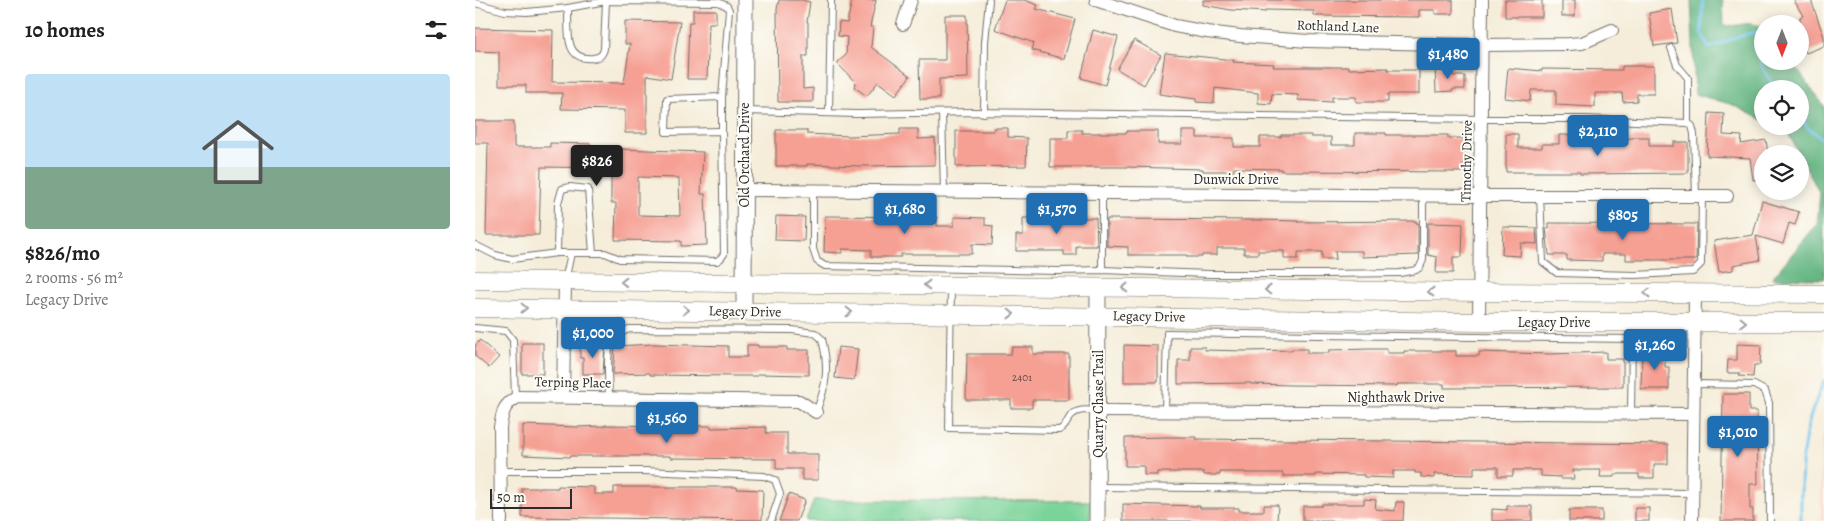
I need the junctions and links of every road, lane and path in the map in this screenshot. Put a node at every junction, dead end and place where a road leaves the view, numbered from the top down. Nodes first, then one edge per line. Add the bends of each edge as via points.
1 (745, 0) edge
2 (831, 0) edge
3 (911, 0) edge
4 (989, 0) edge
5 (1095, 0) edge
6 (1482, 0) edge
7 (605, 1) edge
8 (475, 3) edge
9 (568, 8) junction
10 (903, 24) dead end
11 (1613, 30) dead end
12 (1482, 45) junction
13 (1671, 48) dead end
14 (722, 97) junction
15 (745, 111) junction
16 (829, 113) junction
17 (983, 113) junction
18 (942, 114) junction
19 (1482, 120) junction
20 (1688, 123) junction
21 (722, 131) junction
22 (744, 190) junction
23 (813, 190) junction
24 (945, 192) junction
25 (1102, 193) junction
26 (1423, 195) junction
27 (1481, 196) junction
28 (1540, 196) junction
29 (1699, 196) junction
30 (1727, 196) dead end
31 (475, 244) edge
32 (557, 253) junction
33 (571, 253) junction
34 (593, 253) junction
35 (1102, 270) junction
36 (475, 280) edge
37 (565, 282) junction
38 (744, 282) junction
39 (951, 286) junction
40 (1098, 288) junction
41 (1479, 292) junction
42 (1695, 293) junction
43 (1824, 294) edge
44 (475, 308) edge
45 (564, 308) junction
46 (744, 311) junction
47 (951, 313) junction
48 (1098, 316) junction
49 (1479, 322) junction
50 (1694, 322) junction
51 (1824, 322) edge
52 (475, 328) edge
53 (1694, 384) junction
54 (563, 397) junction
55 (609, 398) junction
56 (511, 401) junction
57 (1098, 411) junction
58 (1165, 411) junction
59 (816, 412) joint
60 (1631, 413) junction
61 (1693, 414) junction
62 (501, 471) junction
63 (1097, 487) junction
64 (1693, 493) junction
65 (501, 521) edge
66 (771, 521) edge
67 (1097, 521) edge
68 (1692, 521) edge
69 (1770, 521) edge

1 - 15 street, Old Orchard Drive
2 - 16 lane
3 - 10 street
4 - 17 lane
5 - 12 street, Rothland Lane via 1175,26 1207,32 1308,41
6 - 12 street, Timothy Drive
7 - 9 lane
7 - 9 lane via 605,49 600,57 588,59 576,56 572,51
7 - 14 lane via 718,2 727,6
8 - 9 lane via 505,11
11 - 12 street, Rothland Lane via 1582,43
12 - 19 street, Timothy Drive
13 - 20 lane via 1677,65 1688,78
14 - 21 lane
14 - 21 lane via 667,99 666,132
15 - 16 lane
15 - 22 street, Old Orchard Drive
16 - 18 lane
17 - 18 lane
17 - 19 lane
18 - 24 lane
19 - 20 lane
19 - 27 street, Timothy Drive
20 - 29 lane via 1694,134
21 - 34 lane via 724,254 721,258 717,261 619,259 605,253
22 - 23 street, Dunwick Drive
22 - 38 street, Old Orchard Drive
23 - 24 street, Dunwick Drive
23 - 35 lane via 813,249 817,261 825,266
24 - 25 street, Dunwick Drive
25 - 26 street, Dunwick Drive
25 - 35 lane
26 - 27 street, Dunwick Drive
26 - 35 lane via 1423,260 1416,270 1323,274
27 - 28 street, Dunwick Drive
27 - 41 street, Timothy Drive
28 - 29 street, Dunwick Drive
28 - 29 lane via 1543,262 1557,273 1635,275 1693,272 1701,264
29 - 30 street, Dunwick Drive
31 - 32 lane via 513,259
32 - 33 lane
32 - 34 lane via 558,203 562,189 570,187 588,189
33 - 34 lane
33 - 37 lane
36 - 37 main road, Legacy Drive
38 -> 37 main road, Legacy Drive
37 - 45 street
39 -> 38 main road, Legacy Drive
38 - 46 street, Old Orchard Drive
39 - 40 main road, Legacy Drive
39 - 47 lane
41 -> 40 main road, Legacy Drive
40 - 48 street, Quarry Chase Trail
42 -> 41 main road, Legacy Drive
41 - 49 street, Timothy Drive
42 - 43 main road, Legacy Drive
42 - 50 street
44 -> 45 main road, Legacy Drive
45 -> 46 main road, Legacy Drive
45 - 54 street
46 -> 47 main road, Legacy Drive
47 -> 48 main road, Legacy Drive
47 - 57 lane via 949,428 1059,430 1079,411
48 - 49 main road, Legacy Drive
48 - 57 street, Quarry Chase Trail
49 - 50 main road, Legacy Drive
50 -> 51 main road, Legacy Drive
50 - 53 street
52 - 56 lane via 506,331 513,340
53 - 61 street
53 - 69 lane via 1754,385 1767,395
54 - 55 street, Terping Place
54 - 56 street, Terping Place via 528,396
55 - 59 street, Terping Place via 799,401
55 - 59 lane via 612,340 629,329 792,330 815,333 822,339 827,361 824,392
56 - 62 street via 502,414 500,427
57 - 58 street, Nighthawk Drive
57 - 63 street, Quarry Chase Trail
58 - 60 street, Nighthawk Drive
58 - 60 lane via 1167,333 1632,339
60 - 61 street, Nighthawk Drive
61 - 64 street
62 - 65 street
62 - 66 lane via 765,476 775,480 780,494
63 - 64 lane
63 - 67 street, Quarry Chase Trail
64 - 68 street

